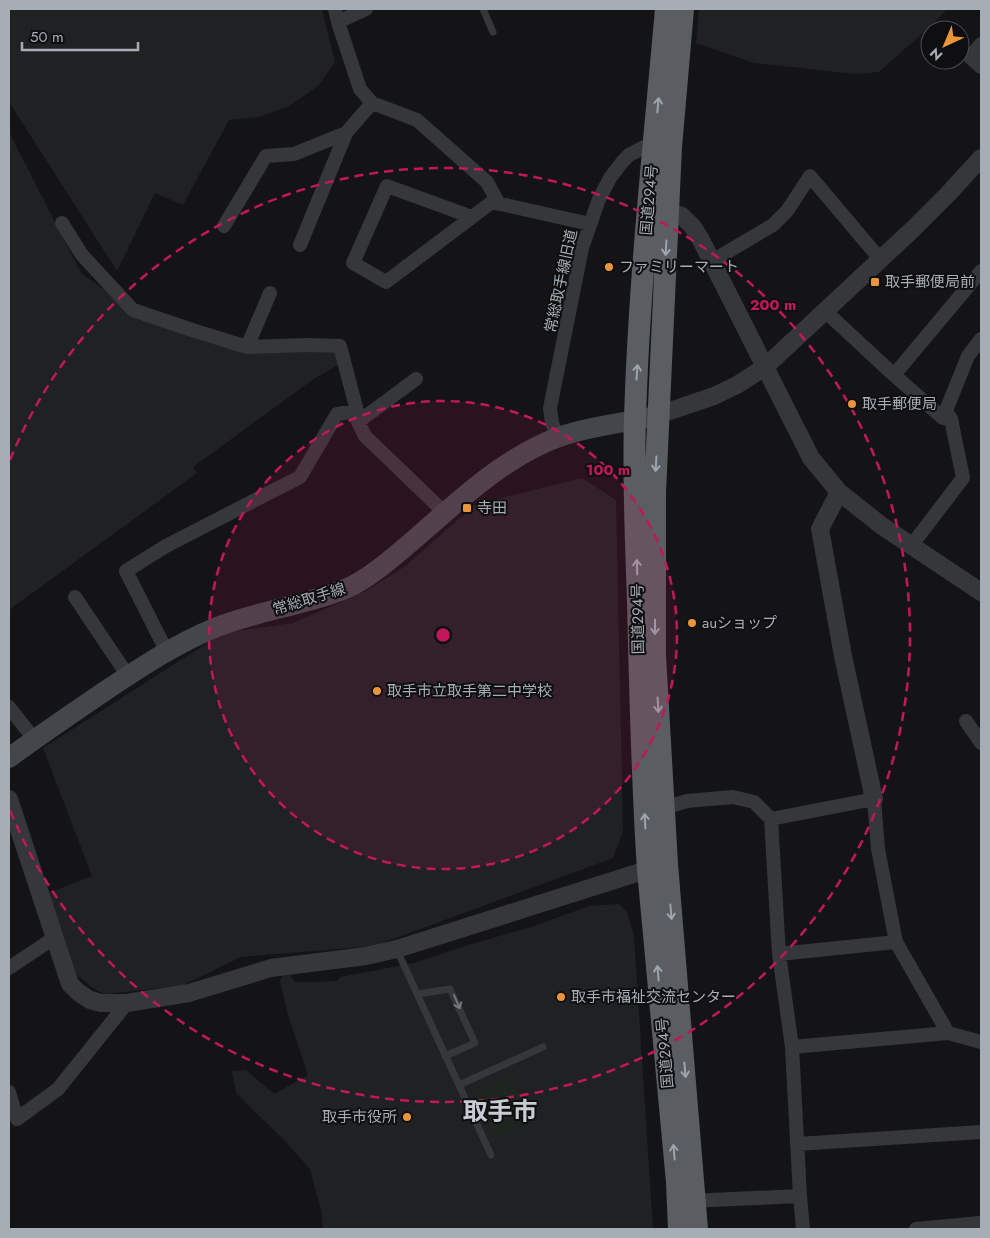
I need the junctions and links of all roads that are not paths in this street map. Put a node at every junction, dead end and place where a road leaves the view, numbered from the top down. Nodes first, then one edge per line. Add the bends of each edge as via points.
1 (366, 9) edge
2 (483, 9) edge
3 (666, 9) edge
4 (682, 9) edge
5 (337, 15) edge
6 (493, 32) dead end
7 (981, 44) edge
8 (981, 67) edge
9 (372, 103) junction
10 (346, 134) junction
11 (663, 144) junction
12 (981, 158) edge
13 (499, 204) junction
14 (668, 212) junction
15 (472, 217) junction
16 (62, 223) dead end
17 (590, 224) junction
18 (224, 226) dead end
19 (300, 245) dead end
20 (880, 259) junction
21 (712, 261) junction
22 (981, 271) edge
23 (270, 293) dead end
24 (825, 311) junction
25 (981, 339) edge
26 (247, 347) junction
27 (765, 367) junction
28 (894, 376) junction
29 (416, 379) dead end
30 (946, 411) junction
31 (658, 415) junction
32 (357, 417) junction
33 (634, 420) junction
34 (558, 438) junction
35 (839, 492) junction
36 (445, 513) junction
37 (911, 546) junction
38 (981, 592) edge
39 (75, 597) dead end
40 (167, 652) junction
41 (128, 676) junction
42 (9, 707) edge
43 (966, 720) dead end
44 (34, 740) junction
45 (981, 742) edge
46 (9, 758) edge
47 (9, 799) edge
48 (874, 799) junction
49 (664, 808) junction
50 (771, 819) junction
51 (658, 867) junction
52 (54, 938) junction
53 (896, 942) junction
54 (397, 950) junction
55 (779, 954) junction
56 (9, 968) edge
57 (417, 994) junction
58 (127, 1003) junction
59 (948, 1033) junction
60 (981, 1042) edge
61 (543, 1047) dead end
62 (792, 1047) junction
63 (445, 1056) junction
64 (458, 1085) junction
65 (9, 1092) edge
66 (981, 1132) edge
67 (797, 1144) junction
68 (491, 1155) dead end
69 (800, 1196) junction
70 (687, 1201) junction
71 (981, 1219) edge
72 (680, 1229) edge
73 (697, 1229) edge
74 (803, 1229) edge
75 (916, 1229) edge

1 - 5 street
2 - 6 lane
11 -> 3 highway, 国道294号
4 - 11 highway, 国道294号
5 - 9 street via 360,89
7 - 8 street via 970,57
9 - 10 street
9 - 13 street via 417,120 486,182
10 - 18 street via 294,154 266,156
10 - 19 street
11 - 14 highway, 国道294号
11 - 17 street, 常総取手線旧道 via 644,147 623,161 610,178
33 -> 11 highway, 国道294号 via 640,328
12 - 20 street
13 - 15 street via 492,202
13 - 17 street
14 - 21 street via 682,216 693,227
14 -> 31 highway, 国道294号
15 - 15 street via 386,282 353,263 387,186
16 - 26 street via 82,255 133,310
17 - 34 street, 常総取手線旧道 via 582,248 550,408
20 - 21 street via 810,176 787,211 773,225
20 - 24 street
21 - 27 street
22 - 28 street
23 - 26 street
24 - 27 street
24 - 28 street
25 - 30 street via 968,356
26 - 32 street via 340,346
27 - 31 street via 714,396
27 - 35 street via 811,458
28 - 30 street via 943,418
29 - 32 street
30 - 37 street via 951,419 963,478
31 - 33 main road, 常総取手線
31 -> 49 highway, 国道294号 via 655,656
32 - 36 street via 365,436
32 - 40 street via 337,414 300,477 166,546 126,571
33 - 34 main road, 常総取手線
51 -> 33 highway, 国道294号 via 640,684
34 - 36 main road, 常総取手線 via 532,449 500,470
35 - 37 street
35 - 48 street via 820,529
36 - 40 main road, 常総取手線 via 376,571 353,585 326,596 216,627
37 - 38 street
39 - 41 street
40 - 41 main road, 常総取手線
41 - 44 main road, 常総取手線
42 - 44 street
43 - 45 street
44 - 46 main road, 常総取手線
47 - 52 street
48 - 50 street
48 - 53 street via 878,849
49 - 50 street via 687,801 733,797 754,802
49 - 51 highway, 国道294号
50 - 55 street
51 - 54 street
51 - 70 highway, 国道294号
52 - 56 street
52 - 58 street via 70,984 78,992 101,1003
53 - 55 street
53 - 59 street
54 - 57 lane
54 - 58 street via 271,968 189,994
55 - 62 street
57 - 63 lane
57 -> 63 lane via 450,988 475,1043
58 - 65 street via 58,1089 17,1119
59 - 60 street
59 - 62 street
61 - 64 lane
62 - 67 street
63 - 64 lane
64 - 68 lane
66 - 67 street
67 - 69 street
69 - 70 street
69 - 74 street
70 - 72 highway, 国道294号
70 - 73 highway, 国道294号
71 - 75 street

